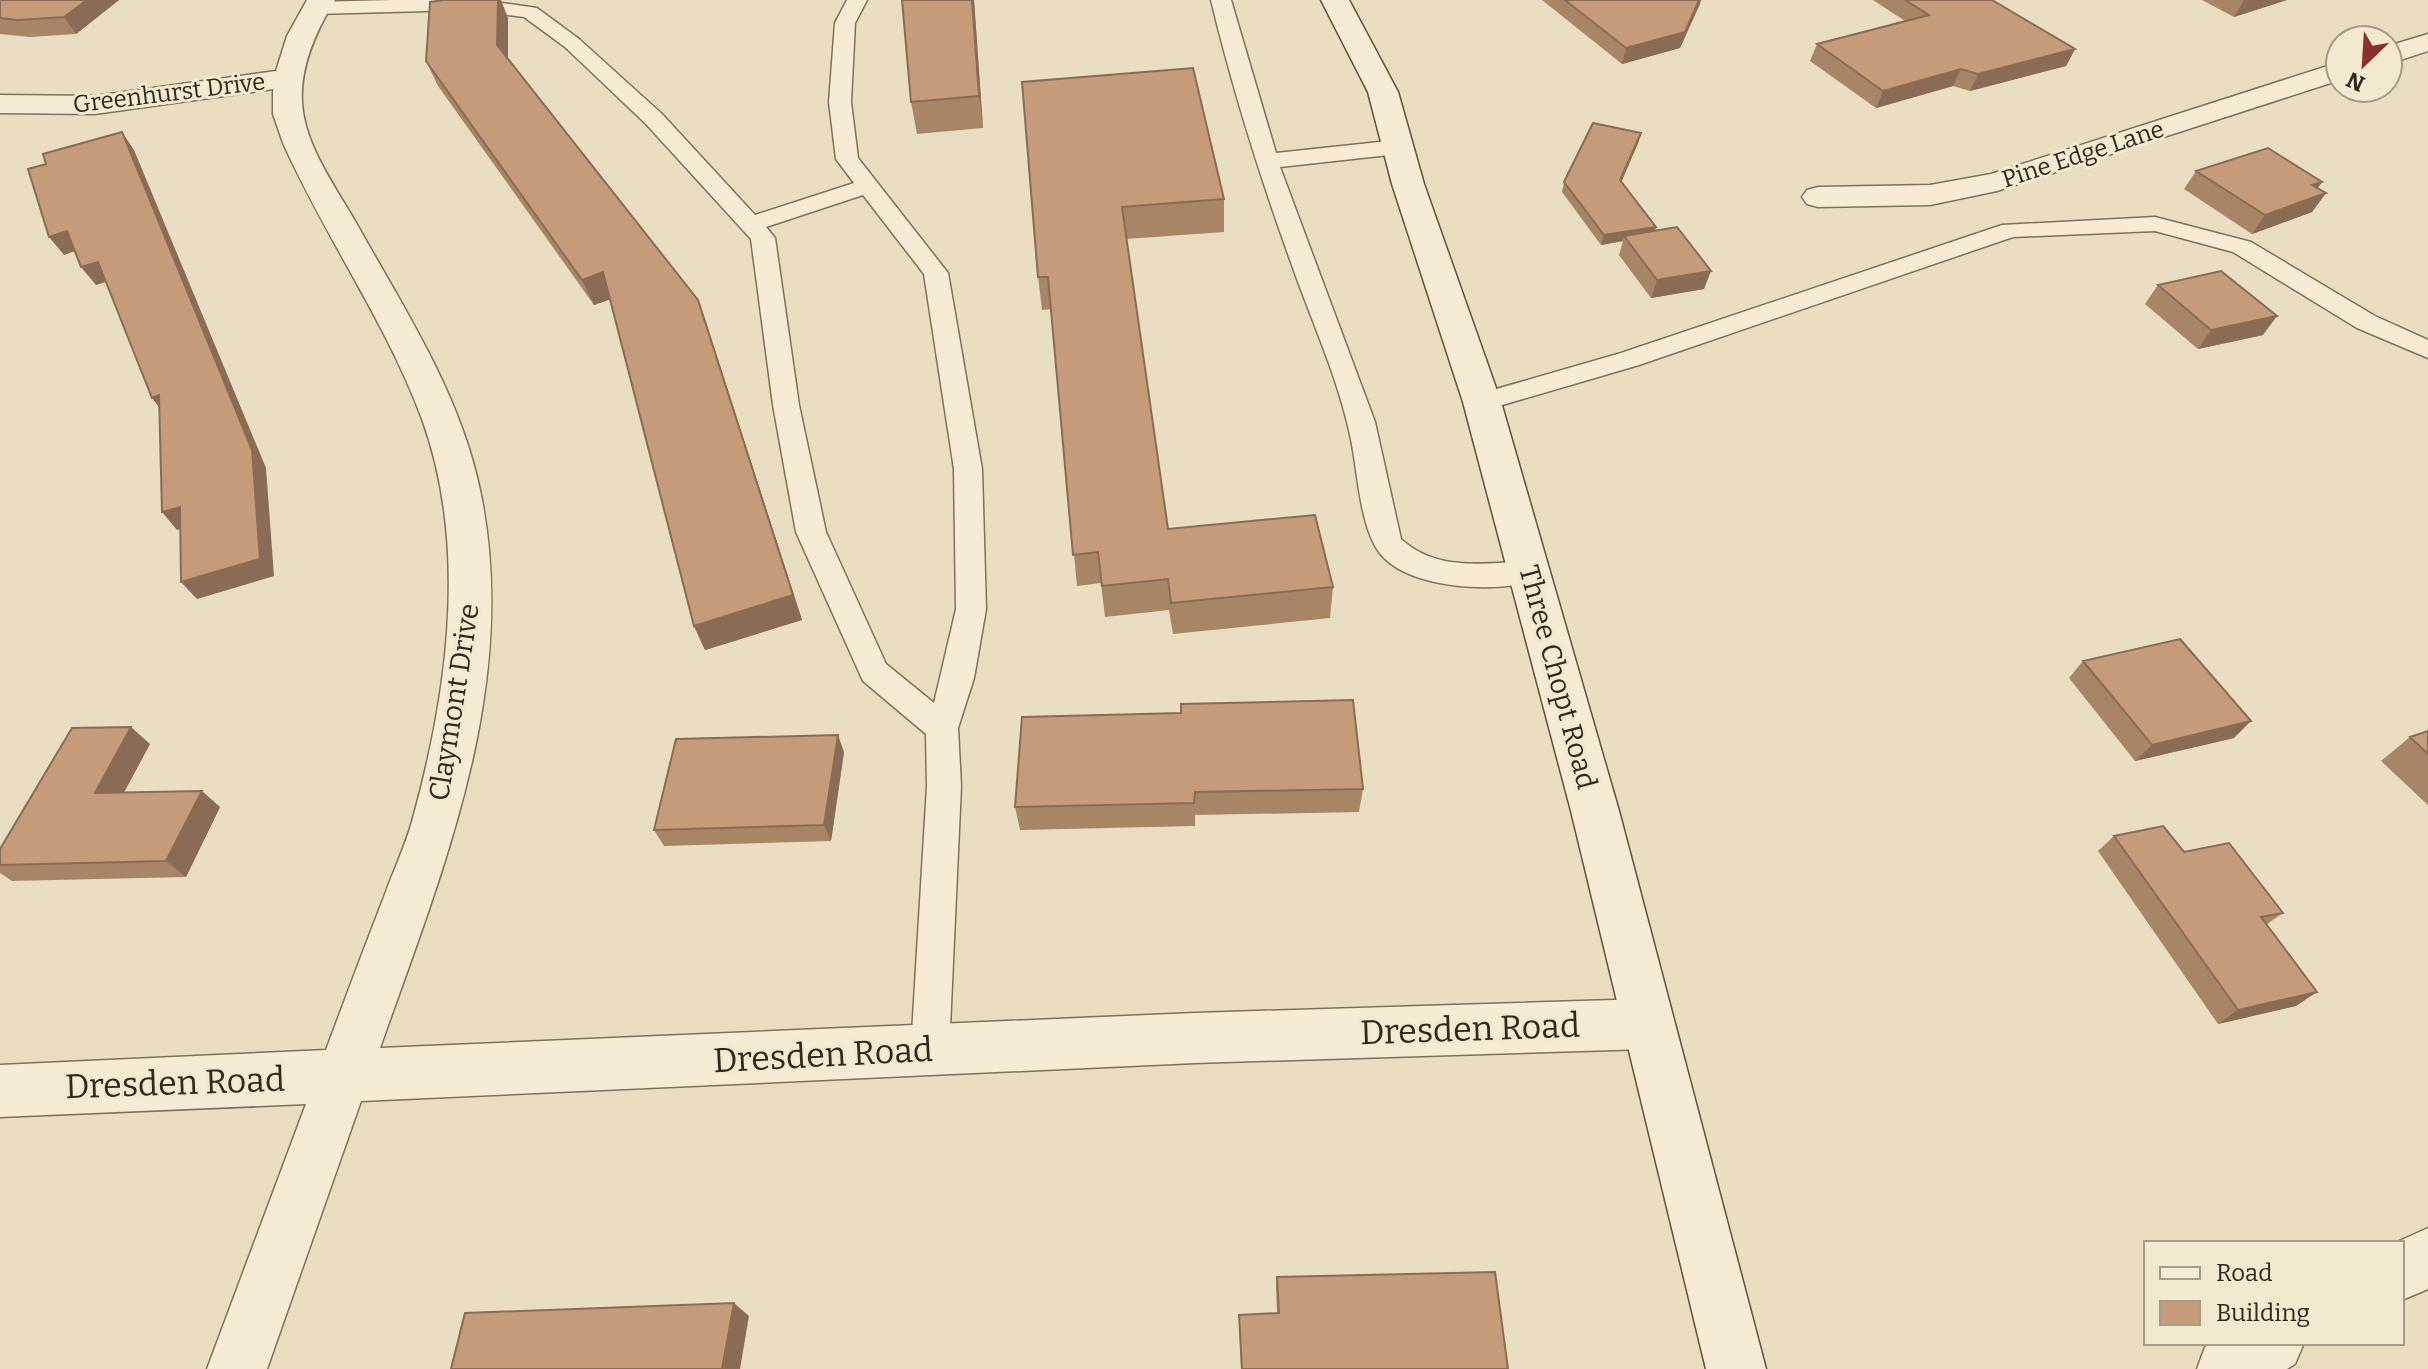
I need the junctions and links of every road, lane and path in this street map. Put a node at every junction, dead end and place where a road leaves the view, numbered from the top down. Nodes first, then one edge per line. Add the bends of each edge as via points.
1 (857, 0) edge
2 (1221, 0) edge
3 (1335, 0) edge
4 (318, 4) edge
5 (2428, 42) edge
6 (2404, 50) edge
7 (2324, 76) edge
8 (290, 78) junction
9 (0, 104) edge
10 (1398, 147) junction
11 (1269, 161) junction
12 (870, 185) junction
13 (1818, 197) dead end
14 (750, 225) junction
15 (2428, 350) edge
16 (1482, 402) junction
17 (1529, 572) junction
18 (942, 728) junction
19 (1646, 1024) junction
20 (930, 1050) junction
21 (343, 1076) junction
22 (0, 1091) edge
23 (2428, 1257) edge
24 (2404, 1270) edge
25 (2270, 1345) edge
26 (237, 1369) edge
27 (1736, 1369) edge
28 (2227, 1369) edge

1 - 12 lane via 845,23 840,102 847,159
2 - 11 lane
3 - 10 street, Three Chopt Road via 1383,92
4 - 8 street, Claymont Drive via 296,42
4 - 14 lane via 465,4 530,12 654,119
5 - 6 street
7 - 13 street, Pine Edge Lane via 1997,182 1930,195
8 - 9 street, Greenhurst Drive via 163,99
8 - 21 street, Claymont Drive via 287,104 303,153 436,410 461,489 472,578 470,637 436,821
10 - 11 lane
10 - 16 street, Three Chopt Road
11 - 17 lane via 1362,426 1388,544 1408,563 1445,574
12 - 14 lane
12 - 18 lane via 936,273 968,469 971,609
14 - 18 lane via 763,238 786,405 811,532 874,672
15 - 16 lane via 2366,322 2242,247 2155,224 2010,230 1630,359
16 - 17 street, Three Chopt Road
17 - 19 street, Three Chopt Road via 1595,811
18 - 20 lane via 944,786
19 - 20 street, Dresden Road
19 - 27 street, Three Chopt Road
20 - 21 street, Dresden Road
21 - 22 street, Dresden Road
21 - 26 street, Claymont Drive
23 - 24 street
25 - 28 street

